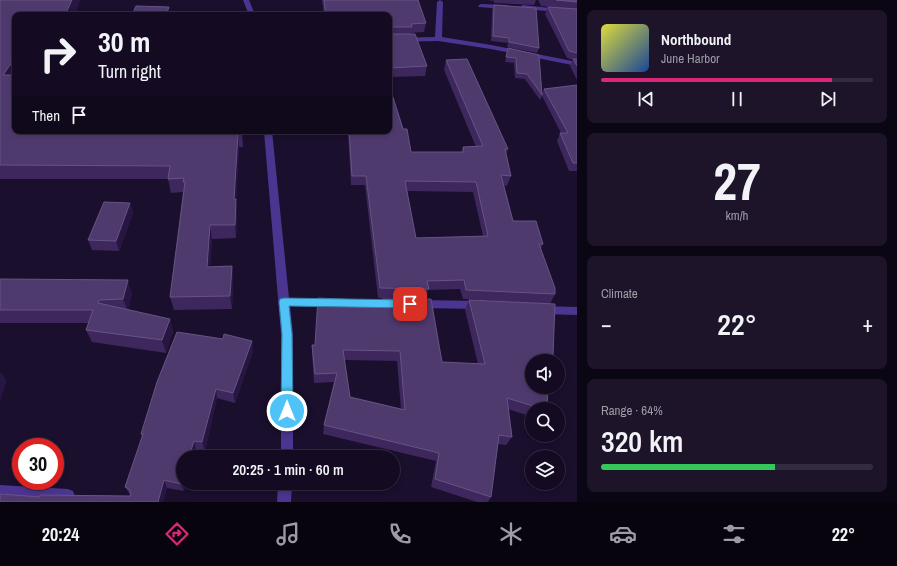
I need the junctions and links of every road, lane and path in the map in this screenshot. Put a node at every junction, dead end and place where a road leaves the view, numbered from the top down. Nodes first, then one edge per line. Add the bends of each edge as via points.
1 (246, 0) edge
2 (440, 2) dead end
3 (481, 6) dead end
4 (251, 12) edge
5 (577, 13) edge
6 (438, 39) junction
7 (392, 40) edge
8 (577, 64) edge
9 (268, 134) edge
10 (284, 302) junction
11 (339, 303) edge
12 (410, 304) edge
13 (489, 305) edge
14 (532, 309) edge
15 (577, 311) edge
16 (287, 450) edge
17 (285, 490) edge
18 (0, 492) edge
19 (79, 497) edge
20 (284, 502) edge

1 - 4 street
2 - 6 street
3 - 5 street
6 - 7 street
6 - 8 street
9 - 10 street
10 - 11 street
10 - 16 street via 287,334
12 - 13 street
14 - 15 street
17 - 20 street
18 - 19 street

